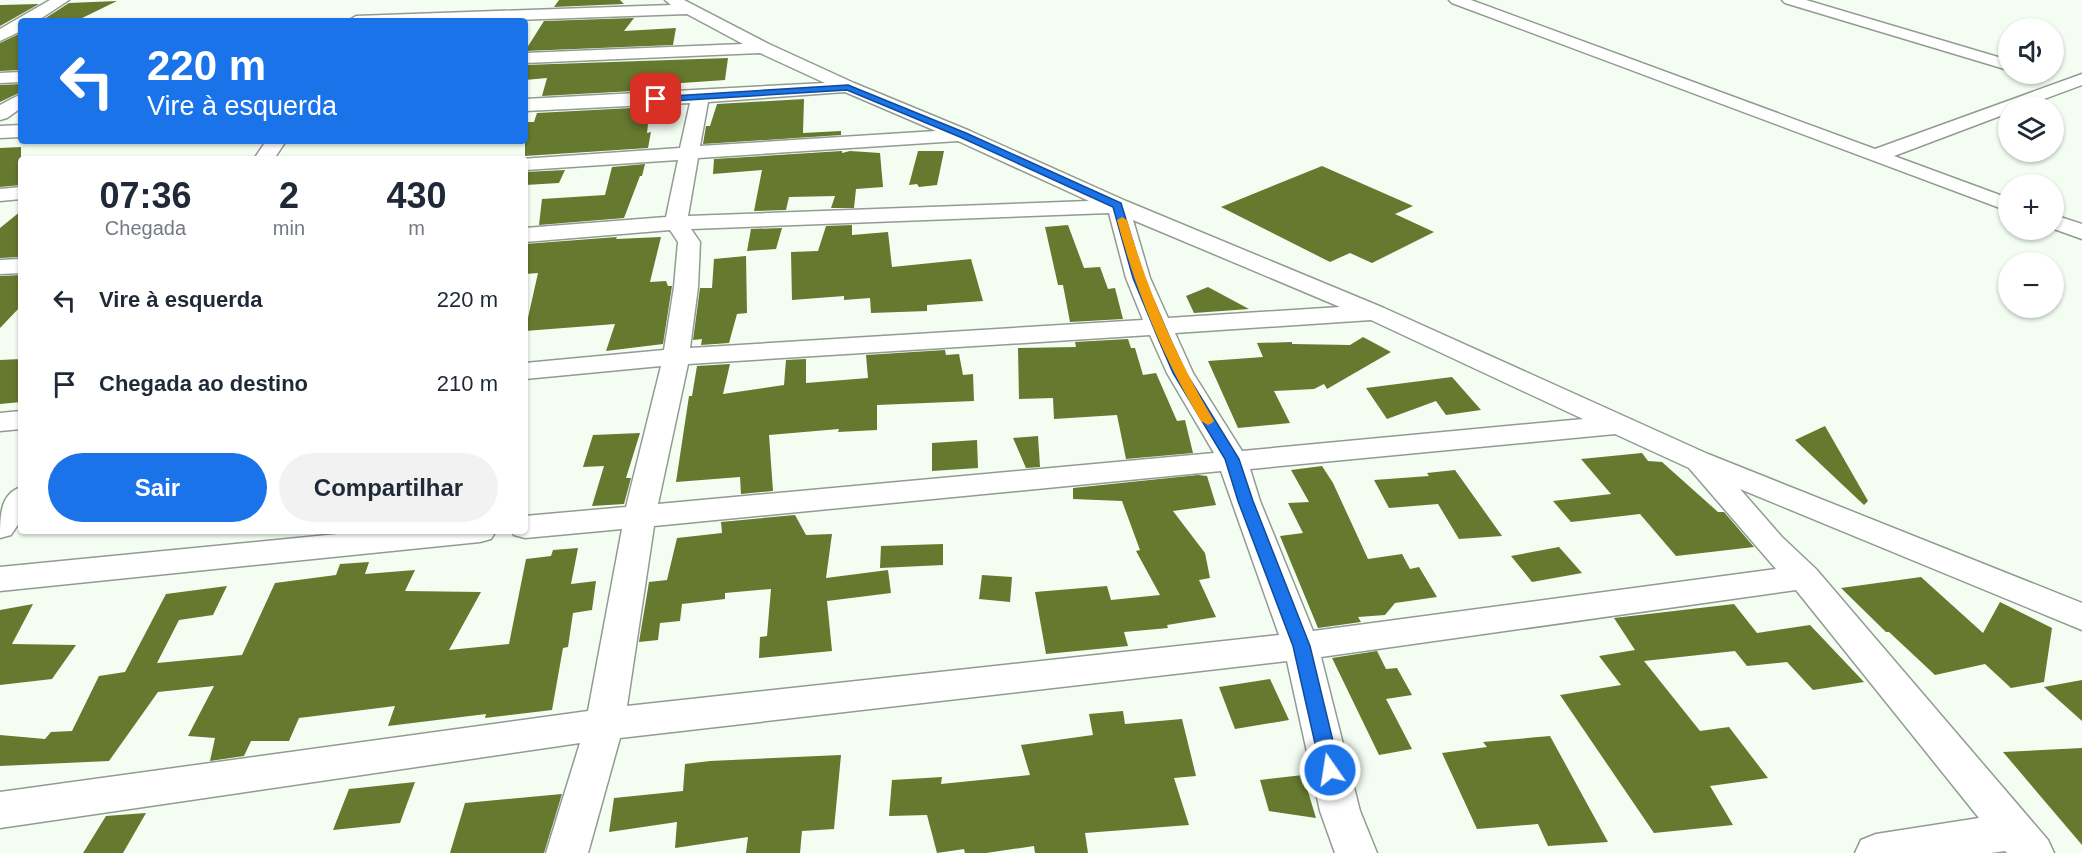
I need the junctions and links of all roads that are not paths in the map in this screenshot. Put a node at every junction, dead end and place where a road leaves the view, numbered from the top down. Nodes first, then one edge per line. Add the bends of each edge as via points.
1 (61, 0) edge
2 (1457, 0) edge
3 (1790, 0) edge
4 (683, 5) edge
5 (395, 7) dead end
6 (31, 18) edge
7 (384, 18) edge
8 (438, 18) edge
9 (764, 48) junction
10 (528, 58) edge
11 (1998, 62) edge
12 (18, 77) edge
13 (0, 78) edge
14 (2078, 83) edge
15 (848, 87) junction
16 (700, 98) junction
17 (18, 101) edge
18 (528, 105) edge
19 (0, 114) edge
20 (18, 131) edge
21 (0, 132) edge
22 (963, 135) junction
23 (690, 154) junction
24 (1874, 156) junction
25 (528, 164) edge
26 (18, 193) edge
27 (0, 195) edge
28 (1998, 201) edge
29 (1118, 206) junction
30 (676, 223) junction
31 (2064, 226) edge
32 (2082, 232) edge
33 (528, 235) edge
34 (18, 266) edge
35 (0, 267) edge
36 (1375, 313) junction
37 (1159, 327) junction
38 (676, 357) junction
39 (528, 371) edge
40 (18, 420) edge
41 (0, 422) edge
42 (1618, 424) junction
43 (1232, 459) junction
44 (1698, 461) junction
45 (18, 501) edge
46 (640, 515) junction
47 (528, 526) edge
48 (0, 527) edge
49 (450, 534) edge
50 (1804, 577) junction
51 (0, 579) edge
52 (2082, 617) edge
53 (1301, 646) junction
54 (605, 724) junction
55 (0, 810) edge
56 (2023, 842) edge
57 (567, 853) edge
58 (1356, 853) edge
59 (1876, 853) edge

1 - 6 street
2 - 24 street
3 - 11 street
4 - 8 street
4 - 9 street
5 - 7 street
9 - 10 street
9 - 15 street
12 - 13 street
14 - 24 street
15 - 16 street
15 - 22 street
16 - 18 street
16 - 23 street
17 - 19 street
20 - 21 street
22 - 23 street
22 - 29 street
23 - 25 street
23 - 30 street
24 - 28 street
26 - 27 street
29 - 30 street
29 - 36 street
29 - 37 street via 1138,278
30 - 33 street
30 - 38 street via 689,242
31 - 32 street
34 - 35 street
36 - 37 street
36 - 42 street
37 - 38 street
37 - 43 street via 1180,373
38 - 39 street
38 - 46 street
40 - 41 street
42 - 43 street
42 - 44 street
43 - 46 street
43 - 53 street
44 - 50 street
44 - 52 street
45 - 48 street
46 - 47 street
46 - 54 street
49 - 51 street
50 - 53 street
50 - 56 street
53 - 54 street
53 - 58 street via 1340,811
54 - 55 street
54 - 57 street
56 - 59 street

